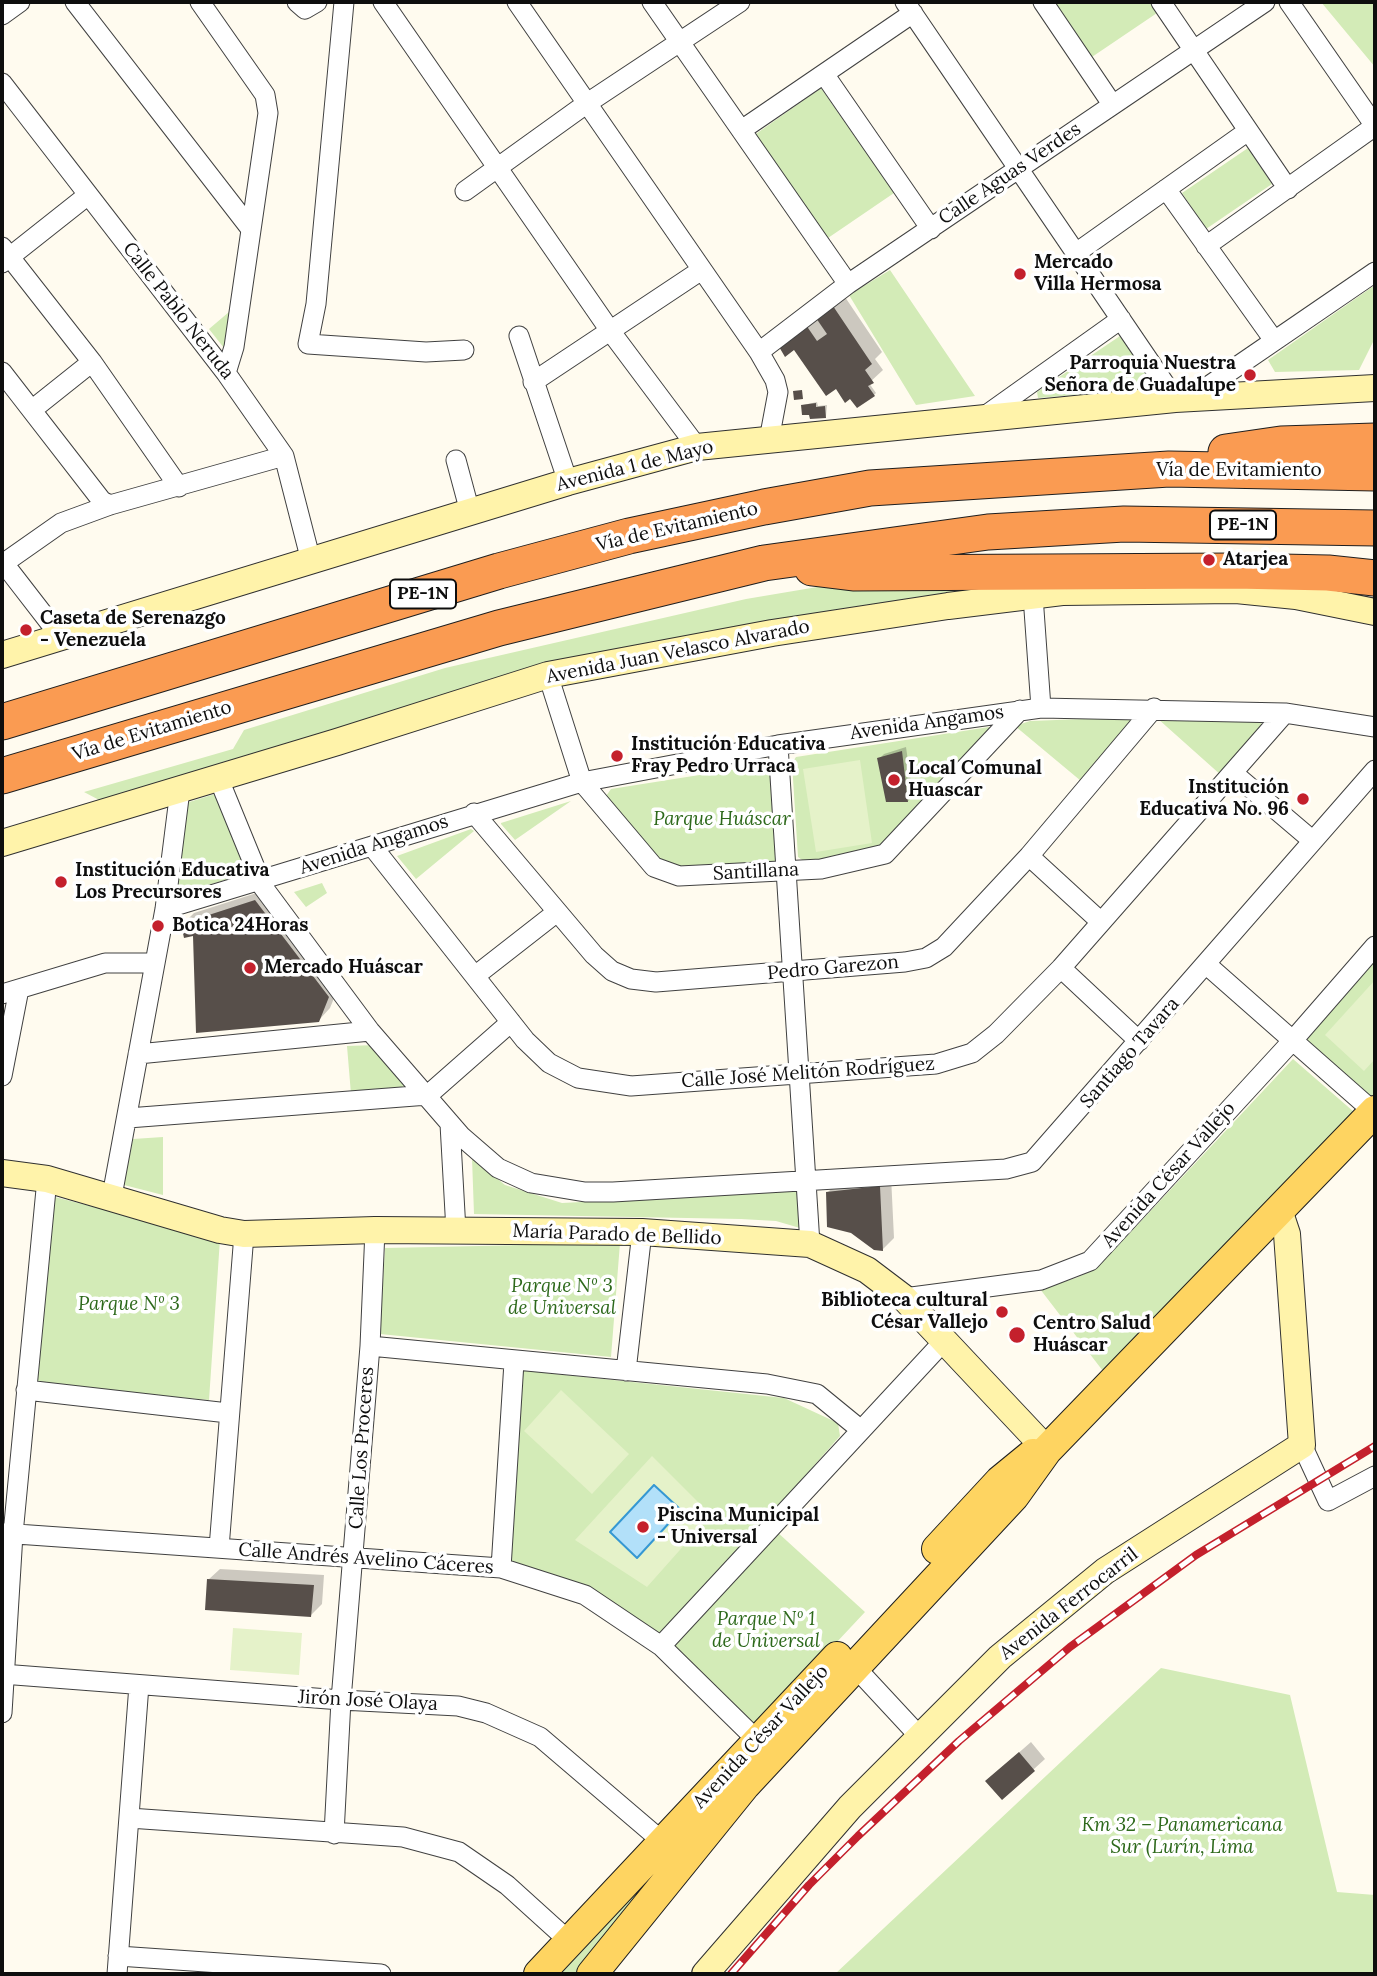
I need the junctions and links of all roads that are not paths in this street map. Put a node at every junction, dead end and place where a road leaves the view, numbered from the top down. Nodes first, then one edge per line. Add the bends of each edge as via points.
1 (20, 2) edge
2 (75, 2) edge
3 (200, 2) edge
4 (298, 2) edge
5 (317, 2) edge
6 (344, 2) edge
7 (383, 2) edge
8 (517, 2) edge
9 (652, 2) edge
10 (740, 2) edge
11 (1043, 2) edge
12 (1161, 2) edge
13 (1265, 2) edge
14 (1289, 2) edge
15 (909, 8) edge
16 (2, 15) edge
17 (679, 44) junction
18 (1194, 49) junction
19 (824, 74) junction
20 (2, 83) edge
21 (586, 104) junction
22 (1112, 104) junction
23 (1375, 126) edge
24 (743, 129) junction
25 (1248, 131) junction
26 (497, 167) junction
27 (1018, 168) junction
28 (1166, 189) junction
29 (1288, 189) junction
30 (465, 191) dead end
31 (88, 195) junction
32 (250, 228) junction
33 (931, 229) junction
34 (1206, 246) junction
35 (1076, 253) junction
36 (4, 256) edge
37 (700, 271) junction
38 (1375, 272) edge
39 (848, 284) junction
40 (1121, 318) junction
41 (611, 332) junction
42 (519, 337) dead end
43 (1273, 339) junction
44 (464, 350) dead end
45 (759, 352) junction
46 (92, 362) junction
47 (2, 372) edge
48 (226, 373) junction
49 (533, 382) junction
50 (1373, 383) edge
51 (1183, 399) junction
52 (33, 410) junction
53 (981, 419) junction
54 (769, 440) junction
55 (1375, 442) edge
56 (697, 447) junction
57 (284, 456) junction
58 (456, 460) dead end
59 (1169, 469) junction
60 (1375, 474) edge
61 (568, 482) junction
62 (179, 487) junction
63 (110, 505) junction
64 (470, 512) junction
65 (1375, 528) edge
66 (312, 561) junction
67 (3, 562) edge
68 (765, 562) junction
69 (1375, 578) edge
70 (1033, 596) junction
71 (1375, 612) edge
72 (60, 636) junction
73 (2, 655) edge
74 (548, 675) junction
75 (1041, 708) junction
76 (1154, 708) junction
77 (1020, 710) junction
78 (1285, 713) junction
79 (2, 722) edge
80 (1375, 727) edge
81 (778, 744) junction
82 (1375, 770) edge
83 (1233, 773) junction
84 (2, 776) edge
85 (218, 777) junction
86 (582, 782) junction
87 (180, 789) junction
88 (474, 813) junction
89 (1312, 841) junction
90 (2, 843) edge
91 (372, 846) junction
92 (1029, 856) junction
93 (786, 870) junction
94 (260, 881) junction
95 (165, 909) junction
96 (556, 912) junction
97 (1101, 922) junction
98 (1375, 946) edge
99 (154, 963) junction
100 (1207, 965) junction
101 (1061, 968) junction
102 (792, 973) junction
103 (475, 976) junction
104 (10, 991) edge
105 (511, 1022) junction
106 (370, 1031) junction
107 (1294, 1040) junction
108 (1139, 1041) junction
109 (138, 1054) junction
110 (2, 1076) edge
111 (801, 1076) junction
112 (428, 1095) junction
113 (1375, 1111) edge
114 (128, 1118) junction
115 (450, 1124) junction
116 (2, 1173) edge
117 (47, 1179) junction
118 (805, 1180) junction
119 (112, 1196) junction
120 (1279, 1210) junction
121 (375, 1230) junction
122 (456, 1231) junction
123 (642, 1232) junction
124 (244, 1234) junction
125 (810, 1244) junction
126 (904, 1298) junction
127 (943, 1342) junction
128 (370, 1346) junction
129 (514, 1362) junction
130 (626, 1371) junction
131 (26, 1390) junction
132 (228, 1413) junction
133 (861, 1430) junction
134 (1302, 1445) junction
135 (1047, 1450) junction
136 (1375, 1476) edge
137 (7, 1533) edge
138 (219, 1548) junction
139 (354, 1558) junction
140 (501, 1568) junction
141 (661, 1646) junction
142 (855, 1667) junction
143 (3, 1674) edge
144 (139, 1685) junction
145 (341, 1700) junction
146 (2, 1713) edge
147 (920, 1737) junction
148 (765, 1748) junction
149 (129, 1818) junction
150 (334, 1834) junction
151 (672, 1852) junction
152 (570, 1942) junction
153 (118, 1965) edge
154 (381, 1974) edge
155 (539, 1974) edge
156 (592, 1974) edge
157 (705, 1974) edge

1 - 16 street
2 - 32 street
3 - 32 street via 265,95 268,113
4 - 5 street via 304,9
6 - 44 street via 316,304 308,344
7 - 26 street
8 - 21 street
9 - 17 street
10 - 17 street
11 - 22 street
12 - 18 street
13 - 18 street, Calle Aguas Verdes
14 - 23 street
15 - 19 street
15 - 27 street
17 - 21 street
17 - 24 street
18 - 22 street, Calle Aguas Verdes
18 - 25 street
19 - 24 street
19 - 33 street
20 - 31 street, Calle Pablo Neruda
21 - 26 street
21 - 37 street
22 - 27 street, Calle Aguas Verdes
23 - 29 street
24 - 39 street
25 - 28 street
25 - 29 street
26 - 30 street
26 - 41 street
27 - 33 street, Calle Aguas Verdes
27 - 35 street
28 - 34 street
28 - 35 street
29 - 34 street
31 - 36 street
31 - 48 street, Calle Pablo Neruda
32 - 48 street via 234,347
33 - 39 street, Calle Aguas Verdes
34 - 43 street
35 - 40 street
36 - 46 street
37 - 41 street
37 - 45 street
38 - 43 street
39 - 45 street, Calle Aguas Verdes
40 - 51 street
40 - 53 street
41 - 49 street
41 - 56 street
42 - 49 street
43 - 51 street
45 - 54 street via 778,393
46 - 52 street
46 - 62 street
47 - 52 street
48 - 57 street, Calle Pablo Neruda
49 - 61 street
50 - 51 street, Avenida 1 de Mayo
51 - 53 street, Avenida 1 de Mayo
52 - 63 street via 102,501
53 - 54 street, Avenida 1 de Mayo
54 - 56 street, Avenida 1 de Mayo
55 - 59 highway via 1253,447
56 - 61 street, Avenida 1 de Mayo
57 - 62 street
57 - 66 street, Calle Pablo Neruda
58 - 64 street
59 - 60 highway, Vía de Evitamiento / PE-1N
59 - 79 highway, Vía de Evitamiento / PE-1N via 870,488 641,533 499,571
61 - 64 street, Avenida 1 de Mayo
62 - 63 street
63 - 67 street via 61,523
64 - 66 street, Avenida 1 de Mayo
65 - 68 highway, Vía de Evitamiento / PE-1N via 1124,524 988,532
66 - 72 street, Avenida 1 de Mayo
67 - 72 street
68 - 69 highway via 853,573 1236,571
68 - 84 highway, Vía de Evitamiento / PE-1N via 499,628
70 - 71 street, Avenida Juan Velasco Alvarado via 1236,590
70 - 74 street, Avenida Juan Velasco Alvarado via 772,633
70 - 75 street
72 - 73 street, Avenida 1 de Mayo
74 - 85 street, Avenida Juan Velasco Alvarado
74 - 86 street, Santillana
75 - 76 street, Avenida Angamos
75 - 77 street, Avenida Angamos
76 - 78 street, Avenida Angamos
76 - 92 street, Pedro Garezon
77 - 81 street, Avenida Angamos
77 - 93 street, Santillana via 885,854 821,869
78 - 80 street, Avenida Angamos
78 - 83 street, Calle José Melitón Rodríguez
81 - 86 street, Avenida Angamos
81 - 93 street
82 - 89 street, Santiago Tavara
83 - 89 street
83 - 97 street, Calle José Melitón Rodríguez
85 - 87 street, Avenida Juan Velasco Alvarado
85 - 94 street, Santiago Tavara
86 - 88 street, Avenida Angamos
86 - 93 street, Santillana via 646,860 663,872 679,876
87 - 90 street, Avenida Juan Velasco Alvarado
87 - 95 street
88 - 91 street, Avenida Angamos
88 - 96 street, Pedro Garezon
89 - 100 street, Santiago Tavara
91 - 94 street, Avenida Angamos
91 - 103 street, Calle José Melitón Rodríguez
92 - 97 street
92 - 102 street, Pedro Garezon via 944,947 926,958
93 - 102 street
94 - 95 street, Avenida Angamos
94 - 106 street, Santiago Tavara
95 - 99 street
96 - 102 street, Pedro Garezon via 604,964 631,979 656,982
96 - 103 street
97 - 101 street, Calle José Melitón Rodríguez
98 - 107 street, Avenida César Vallejo
99 - 104 street via 105,963
99 - 109 street
100 - 107 street
100 - 108 street, Santiago Tavara
101 - 108 street
101 - 111 street, Calle José Melitón Rodríguez via 985,1044 960,1059
102 - 111 street
103 - 105 street, Calle José Melitón Rodríguez
104 - 110 street
105 - 111 street, Calle José Melitón Rodríguez via 549,1063 594,1083 631,1086
105 - 112 street
106 - 109 street
106 - 112 street, Santiago Tavara
107 - 113 street
107 - 126 street, Avenida César Vallejo via 1090,1261 1041,1280
108 - 118 street, Santiago Tavara via 1032,1162 1006,1169
109 - 114 street
111 - 118 street
112 - 114 street
112 - 115 street, Santiago Tavara
113 - 120 main road, Avenida César Vallejo
114 - 119 street
115 - 118 street, Santiago Tavara via 498,1168 549,1187 661,1192
115 - 122 street
116 - 117 street, María Parado de Bellido
117 - 119 street, María Parado de Bellido
117 - 131 street
118 - 125 street
119 - 124 street, María Parado de Bellido
120 - 134 street via 1287,1234
120 - 135 main road, Avenida César Vallejo
121 - 122 street, María Parado de Bellido
121 - 124 street, María Parado de Bellido
121 - 128 street, Calle Los Proceres
122 - 123 street, María Parado de Bellido
123 - 125 street, María Parado de Bellido
123 - 130 street
124 - 132 street
125 - 126 street, María Parado de Bellido via 867,1270
126 - 127 street, María Parado de Bellido
127 - 133 street
127 - 135 street, María Parado de Bellido
128 - 129 street
128 - 139 street, Calle Los Proceres
129 - 130 street
129 - 140 street
130 - 133 street via 767,1384 817,1394
131 - 132 street
131 - 137 street
132 - 138 street
133 - 141 street
134 - 136 street via 1328,1501
134 - 147 street, Avenida Ferrocarril via 1105,1571 1000,1657
135 - 142 main road, Avenida César Vallejo via 1014,1496
135 - 148 main road, Avenida César Vallejo via 1019,1463 1000,1481
137 - 138 street, Calle Andrés Avelino Cáceres
137 - 143 street
138 - 139 street, Calle Andrés Avelino Cáceres
139 - 140 street, Calle Andrés Avelino Cáceres
139 - 145 street, Calle Los Proceres
140 - 141 street, Calle Andrés Avelino Cáceres via 585,1595
141 - 148 street, Calle Andrés Avelino Cáceres
142 - 147 street
142 - 148 main road, Avenida César Vallejo
143 - 144 street, Jirón José Olaya
143 - 146 street
144 - 145 street, Jirón José Olaya
144 - 149 street
145 - 150 street, Calle Los Proceres
145 - 151 street, Jirón José Olaya via 458,1706 515,1723 565,1755
147 - 157 street, Avenida Ferrocarril via 814,1846
148 - 151 main road, Avenida César Vallejo
149 - 150 street
149 - 153 street
150 - 152 street via 402,1838 459,1852 507,1885
151 - 152 main road, Avenida César Vallejo
151 - 156 main road, Avenida César Vallejo
152 - 155 main road, Avenida César Vallejo
153 - 154 street

